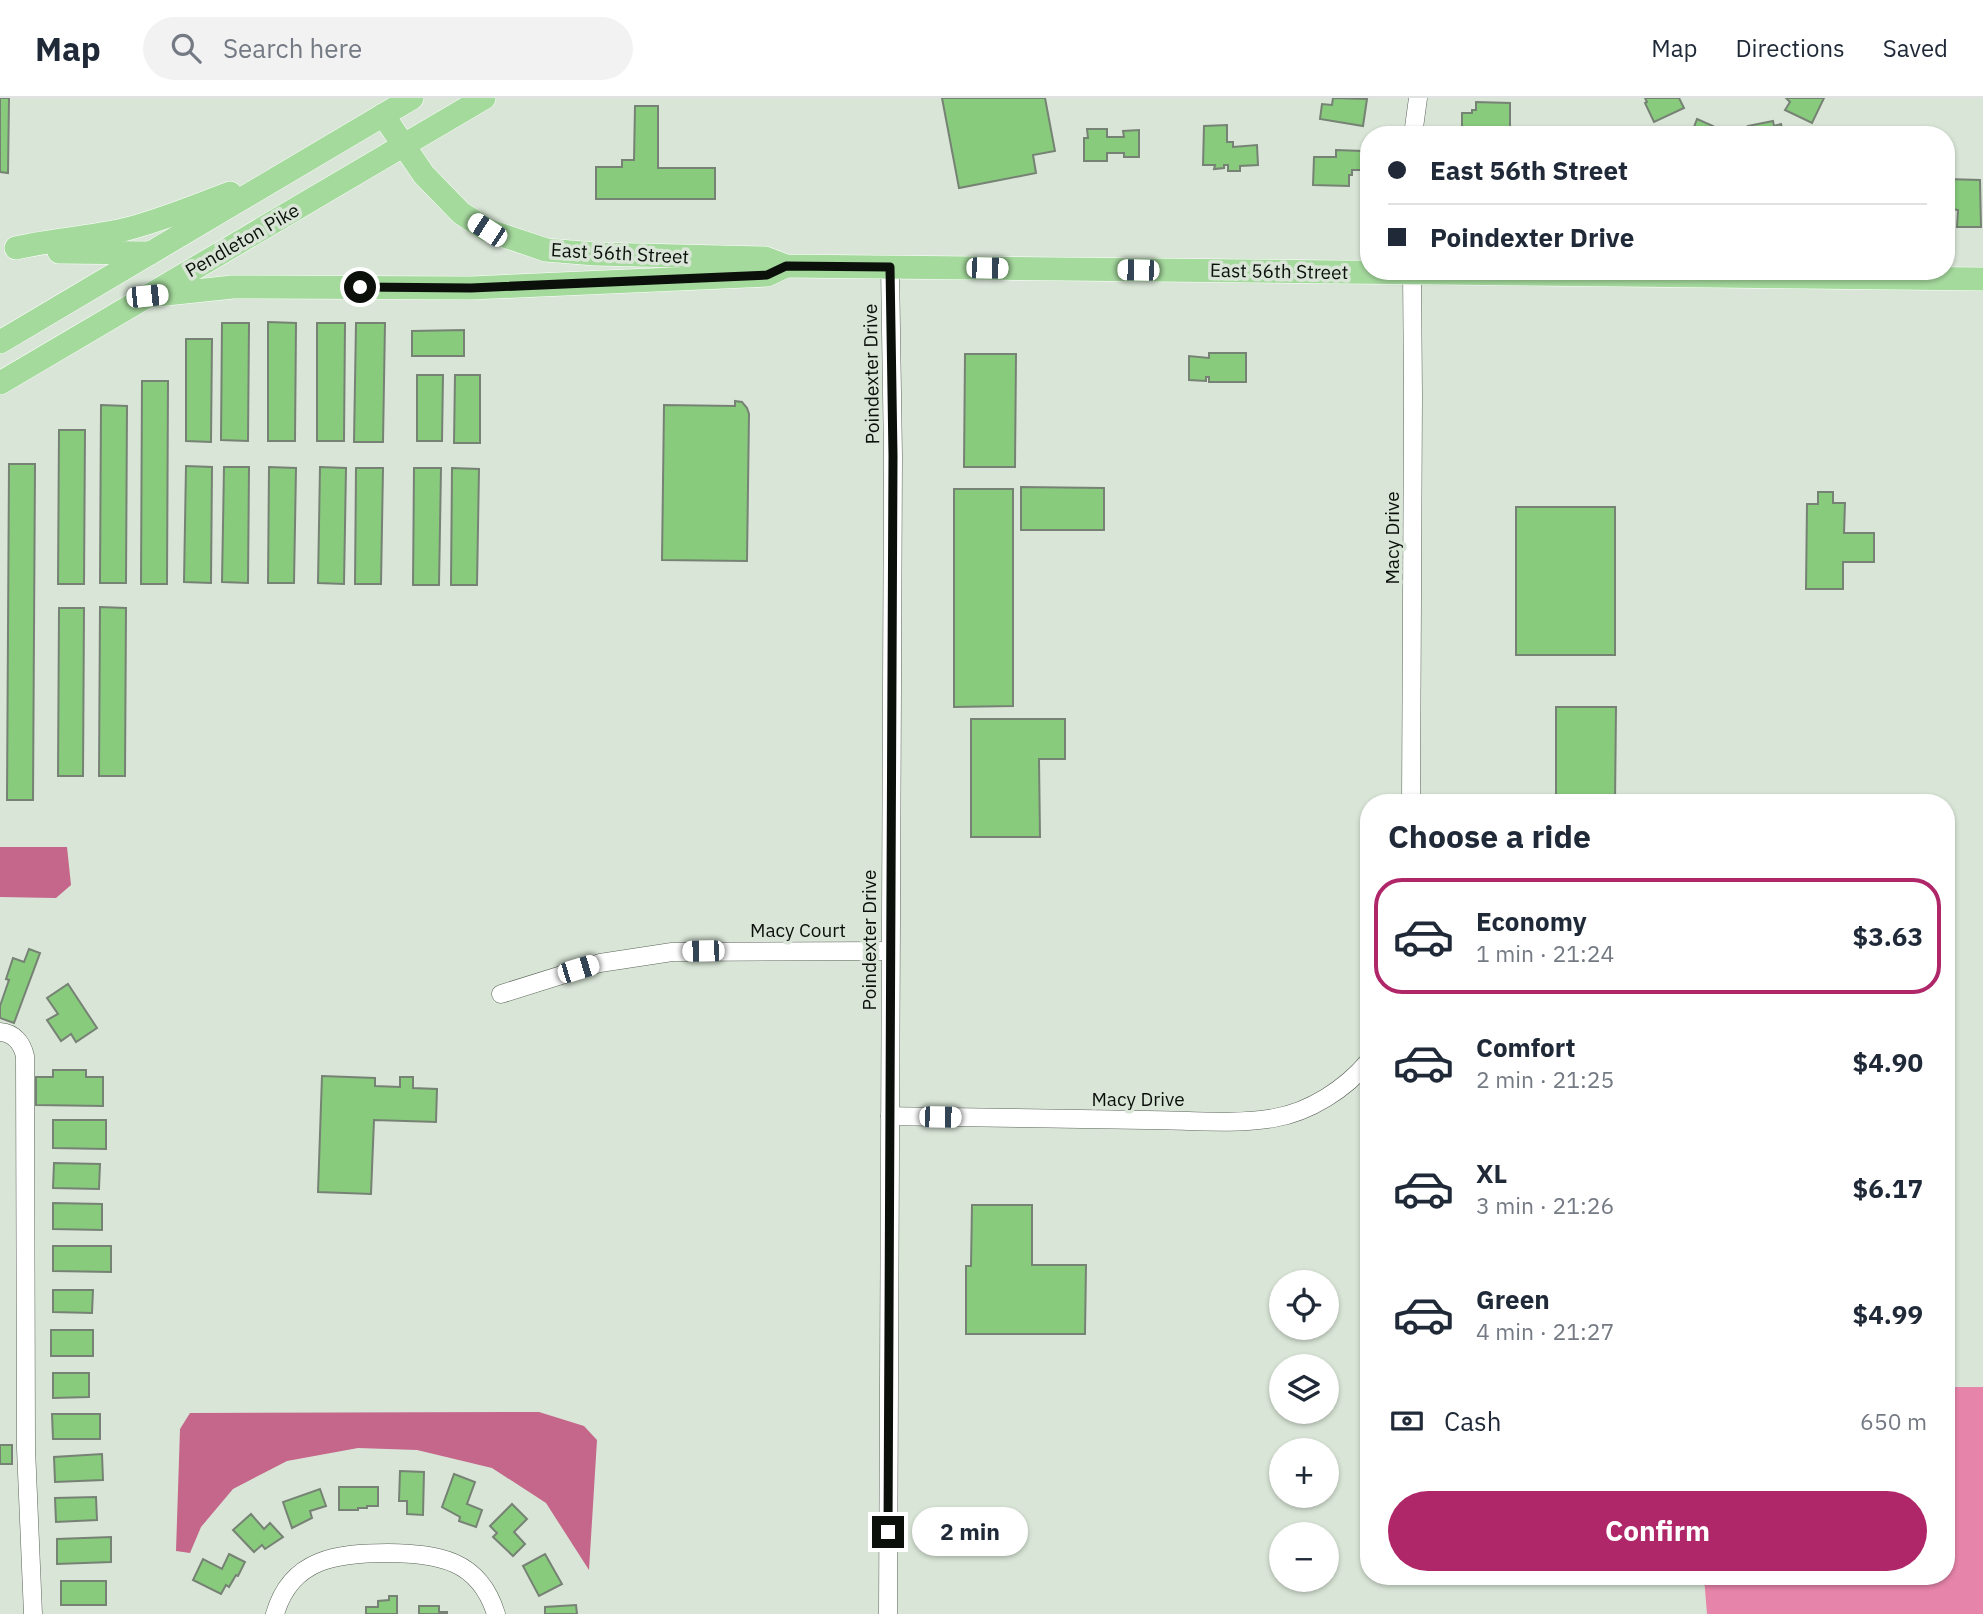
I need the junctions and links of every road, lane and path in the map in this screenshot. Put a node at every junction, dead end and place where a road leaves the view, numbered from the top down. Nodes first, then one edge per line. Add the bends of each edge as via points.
1 (412, 98) edge
2 (484, 98) edge
3 (1418, 98) edge
4 (383, 115) junction
5 (1414, 126) edge
6 (402, 146) junction
7 (289, 170) junction
8 (8, 248) edge
9 (150, 253) junction
10 (786, 266) junction
11 (890, 267) junction
12 (1360, 272) edge
13 (1955, 279) edge
14 (1983, 279) edge
15 (1412, 280) edge
16 (147, 296) junction
17 (0, 342) edge
18 (0, 383) edge
19 (1411, 794) edge
20 (890, 951) junction
21 (501, 994) dead end
22 (0, 1032) edge
23 (1360, 1070) edge
24 (890, 1116) junction
25 (33, 1614) edge
26 (275, 1614) edge
27 (496, 1614) edge
28 (888, 1614) edge

1 - 4 main road, Pendleton Pike
2 - 6 main road, Pendleton Pike
3 - 5 street
4 - 6 main road, East 56th Street
4 - 7 main road, Pendleton Pike
6 - 10 main road, East 56th Street via 461,213 487,230 546,250 765,258
6 - 16 main road, Pendleton Pike
7 - 8 main road via 160,220 99,235
7 - 9 main road, Pendleton Pike
8 - 9 main road
9 - 17 main road, Pendleton Pike
10 - 11 main road, East 56th Street
10 - 16 main road, East 56th Street via 767,275 628,282 471,288 233,287
11 - 12 main road, East 56th Street
11 - 20 street, Poindexter Drive
13 - 14 main road, East 56th Street
15 - 19 street, Macy Drive
16 - 18 main road, Pendleton Pike
20 - 21 street, Macy Court via 672,952 600,963
20 - 24 street, Poindexter Drive
22 - 25 street via 12,1035 25,1056 26,1448
23 - 24 street, Macy Drive via 1326,1098 1275,1118
24 - 28 street, Poindexter Drive
26 - 27 street via 287,1588 306,1569 321,1560 355,1553 424,1554 450,1560 483,1587

